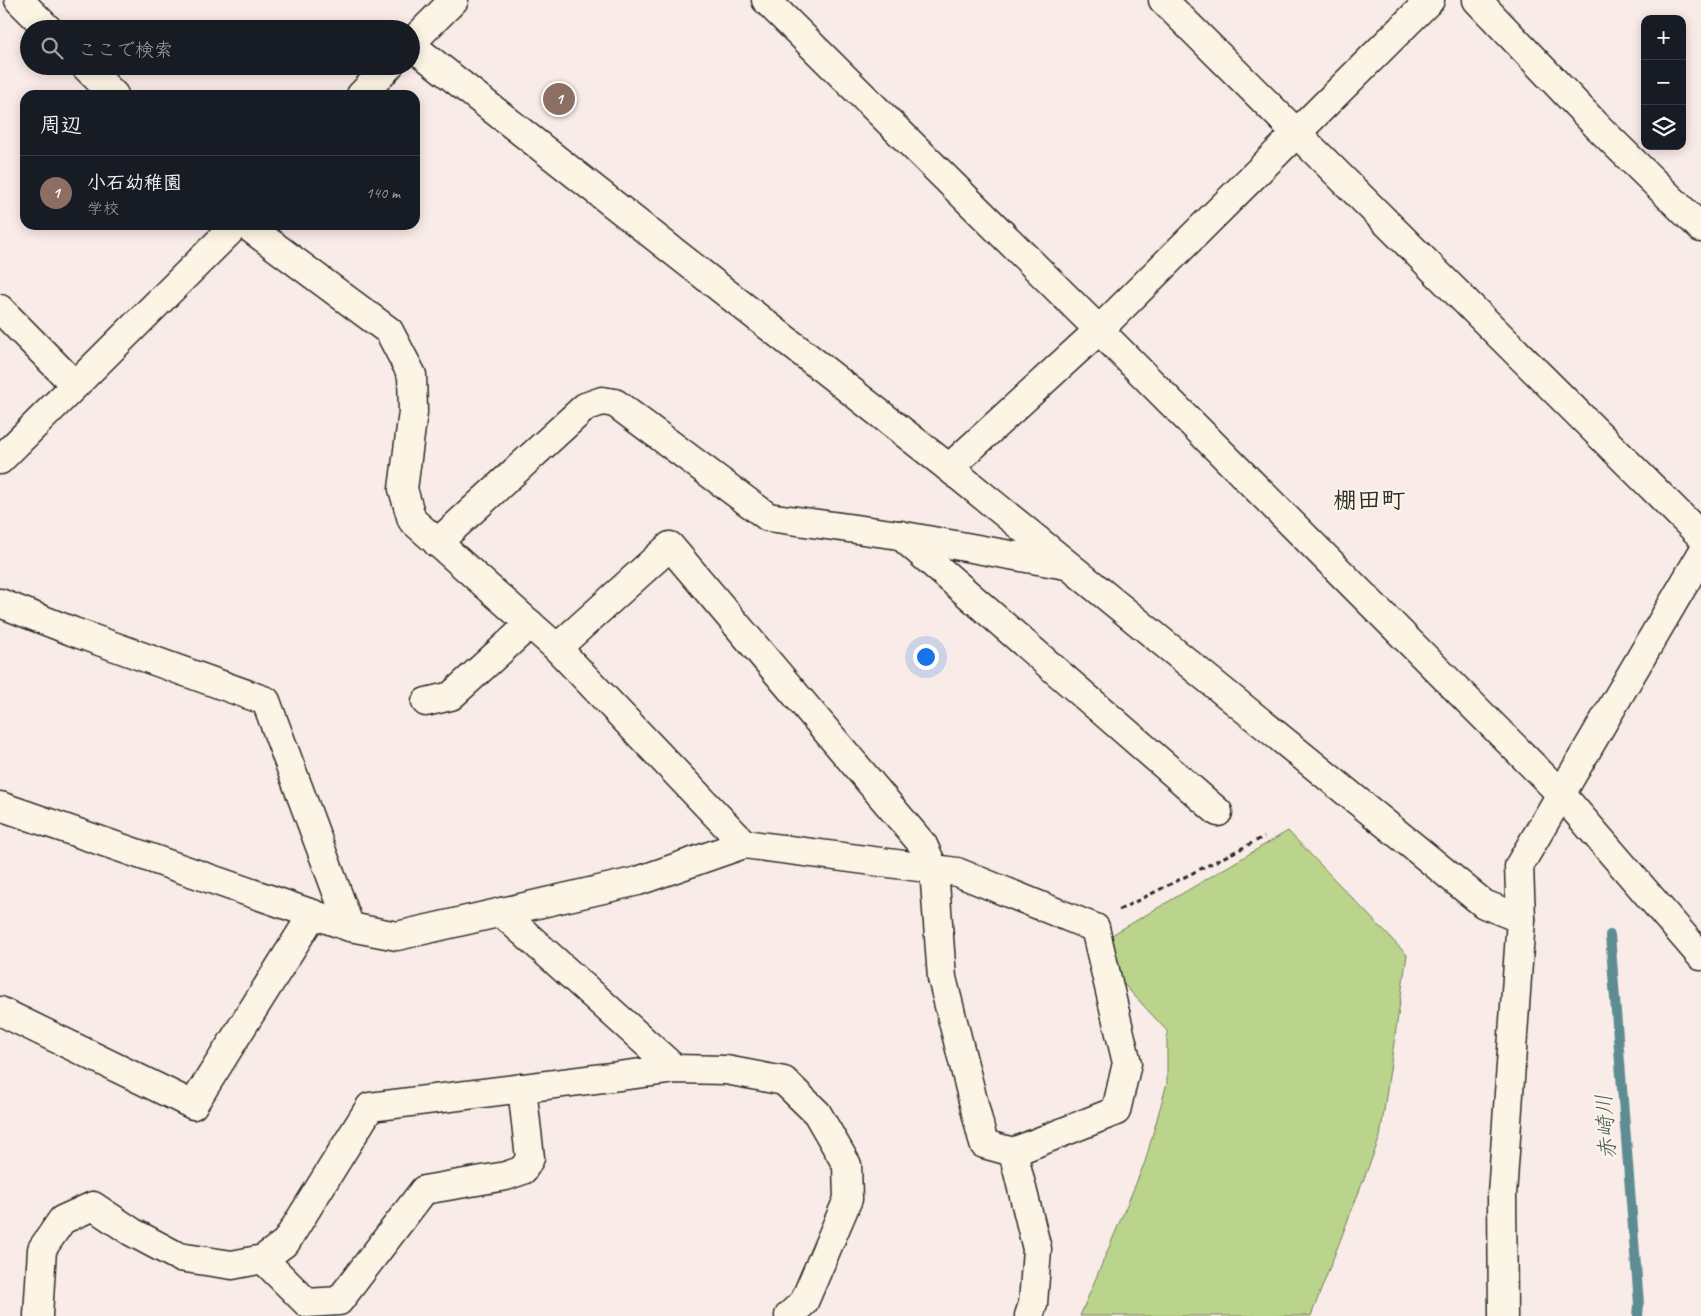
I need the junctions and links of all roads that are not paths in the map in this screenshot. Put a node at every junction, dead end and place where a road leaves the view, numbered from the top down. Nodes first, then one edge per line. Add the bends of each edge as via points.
1 (19, 0) edge
2 (454, 0) edge
3 (766, 0) edge
4 (1163, 0) edge
5 (1430, 0) edge
6 (1477, 0) edge
7 (39, 20) edge
8 (420, 35) edge
9 (420, 51) edge
10 (94, 75) edge
11 (380, 75) edge
12 (109, 90) edge
13 (366, 90) edge
14 (1296, 134) junction
15 (1701, 228) edge
16 (231, 230) edge
17 (253, 230) edge
18 (0, 309) edge
19 (1099, 330) junction
20 (75, 385) junction
21 (0, 460) edge
22 (949, 468) junction
23 (899, 534) junction
24 (1701, 536) edge
25 (437, 543) junction
26 (1701, 555) edge
27 (1068, 566) junction
28 (0, 603) edge
29 (530, 624) junction
30 (557, 648) junction
31 (426, 702) dead end
32 (1562, 795) junction
33 (0, 806) edge
34 (1218, 812) dead end
35 (744, 844) junction
36 (934, 869) junction
37 (501, 912) junction
38 (313, 914) junction
39 (1521, 919) junction
40 (350, 927) junction
41 (1701, 956) edge
42 (0, 1011) edge
43 (675, 1069) junction
44 (522, 1088) junction
45 (1013, 1152) junction
46 (263, 1259) junction
47 (38, 1316) edge
48 (788, 1316) edge
49 (1029, 1316) edge
50 (1502, 1316) edge

1 - 7 street
2 - 8 street
3 - 19 street
4 - 14 street
5 - 14 street
6 - 15 street via 1599,128
9 - 22 street
10 - 12 street
11 - 13 street
14 - 19 street
14 - 24 street
16 - 20 street
17 - 25 street via 388,331 412,375 413,412 403,490 412,520
18 - 20 street
19 - 22 street
19 - 32 street
20 - 21 street
22 - 27 street
23 - 25 street via 768,517 615,403 602,401 585,407
23 - 27 street
23 - 34 street
25 - 29 street
26 - 32 street
27 - 39 street via 1484,904
28 - 40 street via 266,700
29 - 30 street
29 - 31 street via 451,696
30 - 35 street
30 - 36 street via 670,546 923,845
32 - 39 street via 1519,866
32 - 41 street
33 - 38 street
35 - 36 street
35 - 37 street via 638,882
36 - 45 street via 942,978 984,1144
36 - 45 street via 957,872 1100,922 1127,1063 1116,1111
37 - 40 street via 397,936
37 - 43 street
38 - 40 street
38 - 42 street via 193,1105
39 - 50 street via 1502,1195
43 - 44 street
43 - 48 street via 726,1070 784,1081 817,1113 847,1165 848,1199 804,1302
44 - 46 street via 370,1107 286,1242
44 - 46 street via 530,1158 523,1170 506,1176 424,1190 339,1301 307,1303
45 - 49 street via 1037,1249 1034,1304
46 - 47 street via 232,1265 179,1257 93,1206 62,1220 42,1249

